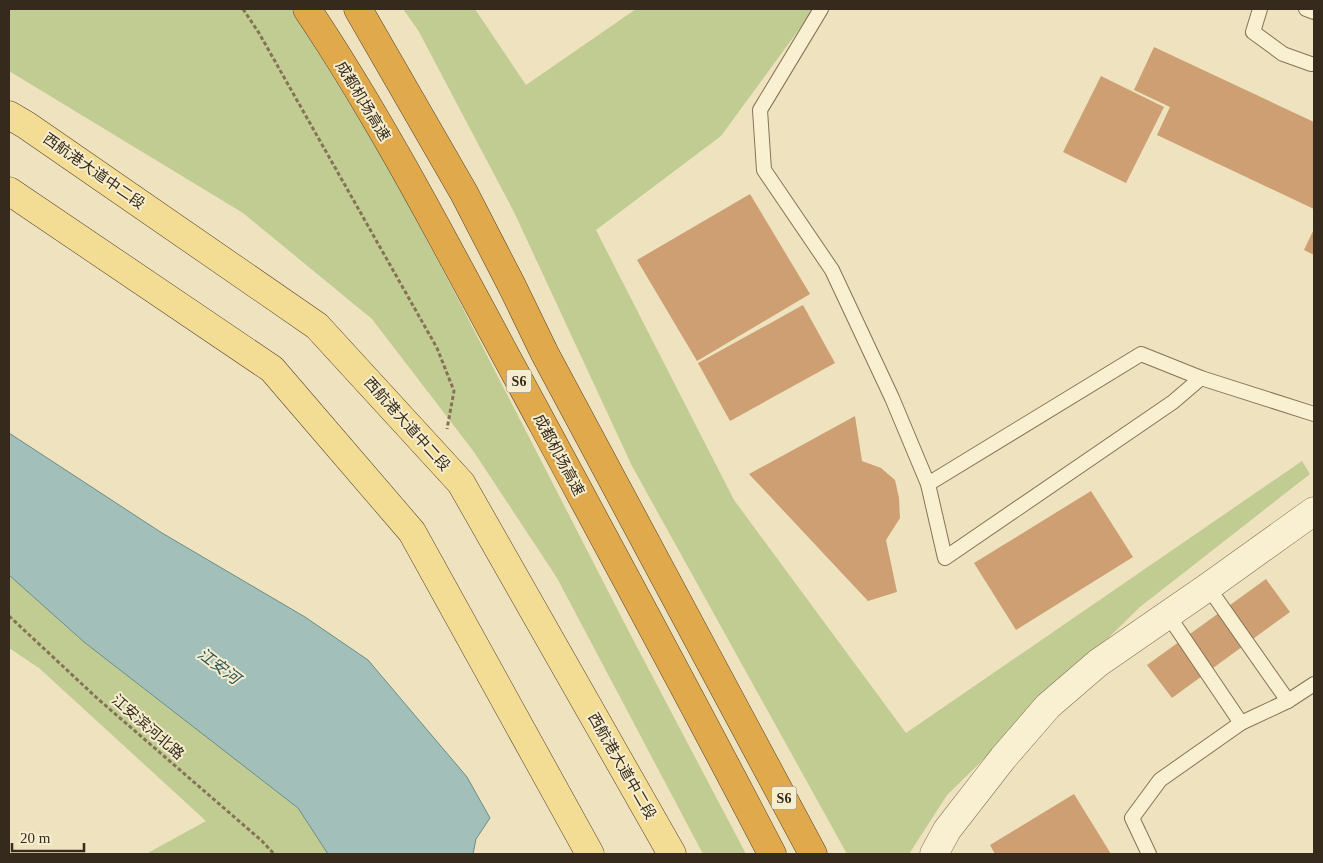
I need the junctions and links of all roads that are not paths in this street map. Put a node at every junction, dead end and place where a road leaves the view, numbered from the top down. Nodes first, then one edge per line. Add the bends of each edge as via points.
1 (307, 9) edge
2 (358, 9) edge
3 (821, 9) edge
4 (1260, 9) edge
5 (1314, 64) edge
6 (9, 115) edge
7 (9, 191) edge
8 (1201, 378) junction
9 (1314, 414) edge
10 (928, 484) junction
11 (1314, 511) edge
12 (1208, 587) junction
13 (1168, 615) junction
14 (1314, 684) edge
15 (1288, 701) junction
16 (1241, 723) junction
17 (590, 854) edge
18 (672, 854) edge
19 (772, 854) edge
20 (814, 854) edge
21 (934, 854) edge
22 (1149, 854) edge

1 - 19 highway, 成都机场高速 / S6 via 376,120 453,259
2 - 20 highway, S6 via 464,193 545,354
3 - 10 lane via 760,110 764,170 832,270
4 - 5 lane via 1253,32 1283,54
6 - 18 main road, 西航港大道中二段 via 317,326 461,483
7 - 17 main road via 272,369 412,532
8 - 9 lane
8 - 10 lane via 1141,354
8 - 10 lane via 1173,402 945,558
11 - 12 street
12 - 13 street
12 - 15 lane
13 - 16 lane
13 - 21 street via 1098,662 1048,706 947,830
14 - 15 lane
15 - 16 lane
16 - 22 lane via 1160,780 1132,818

